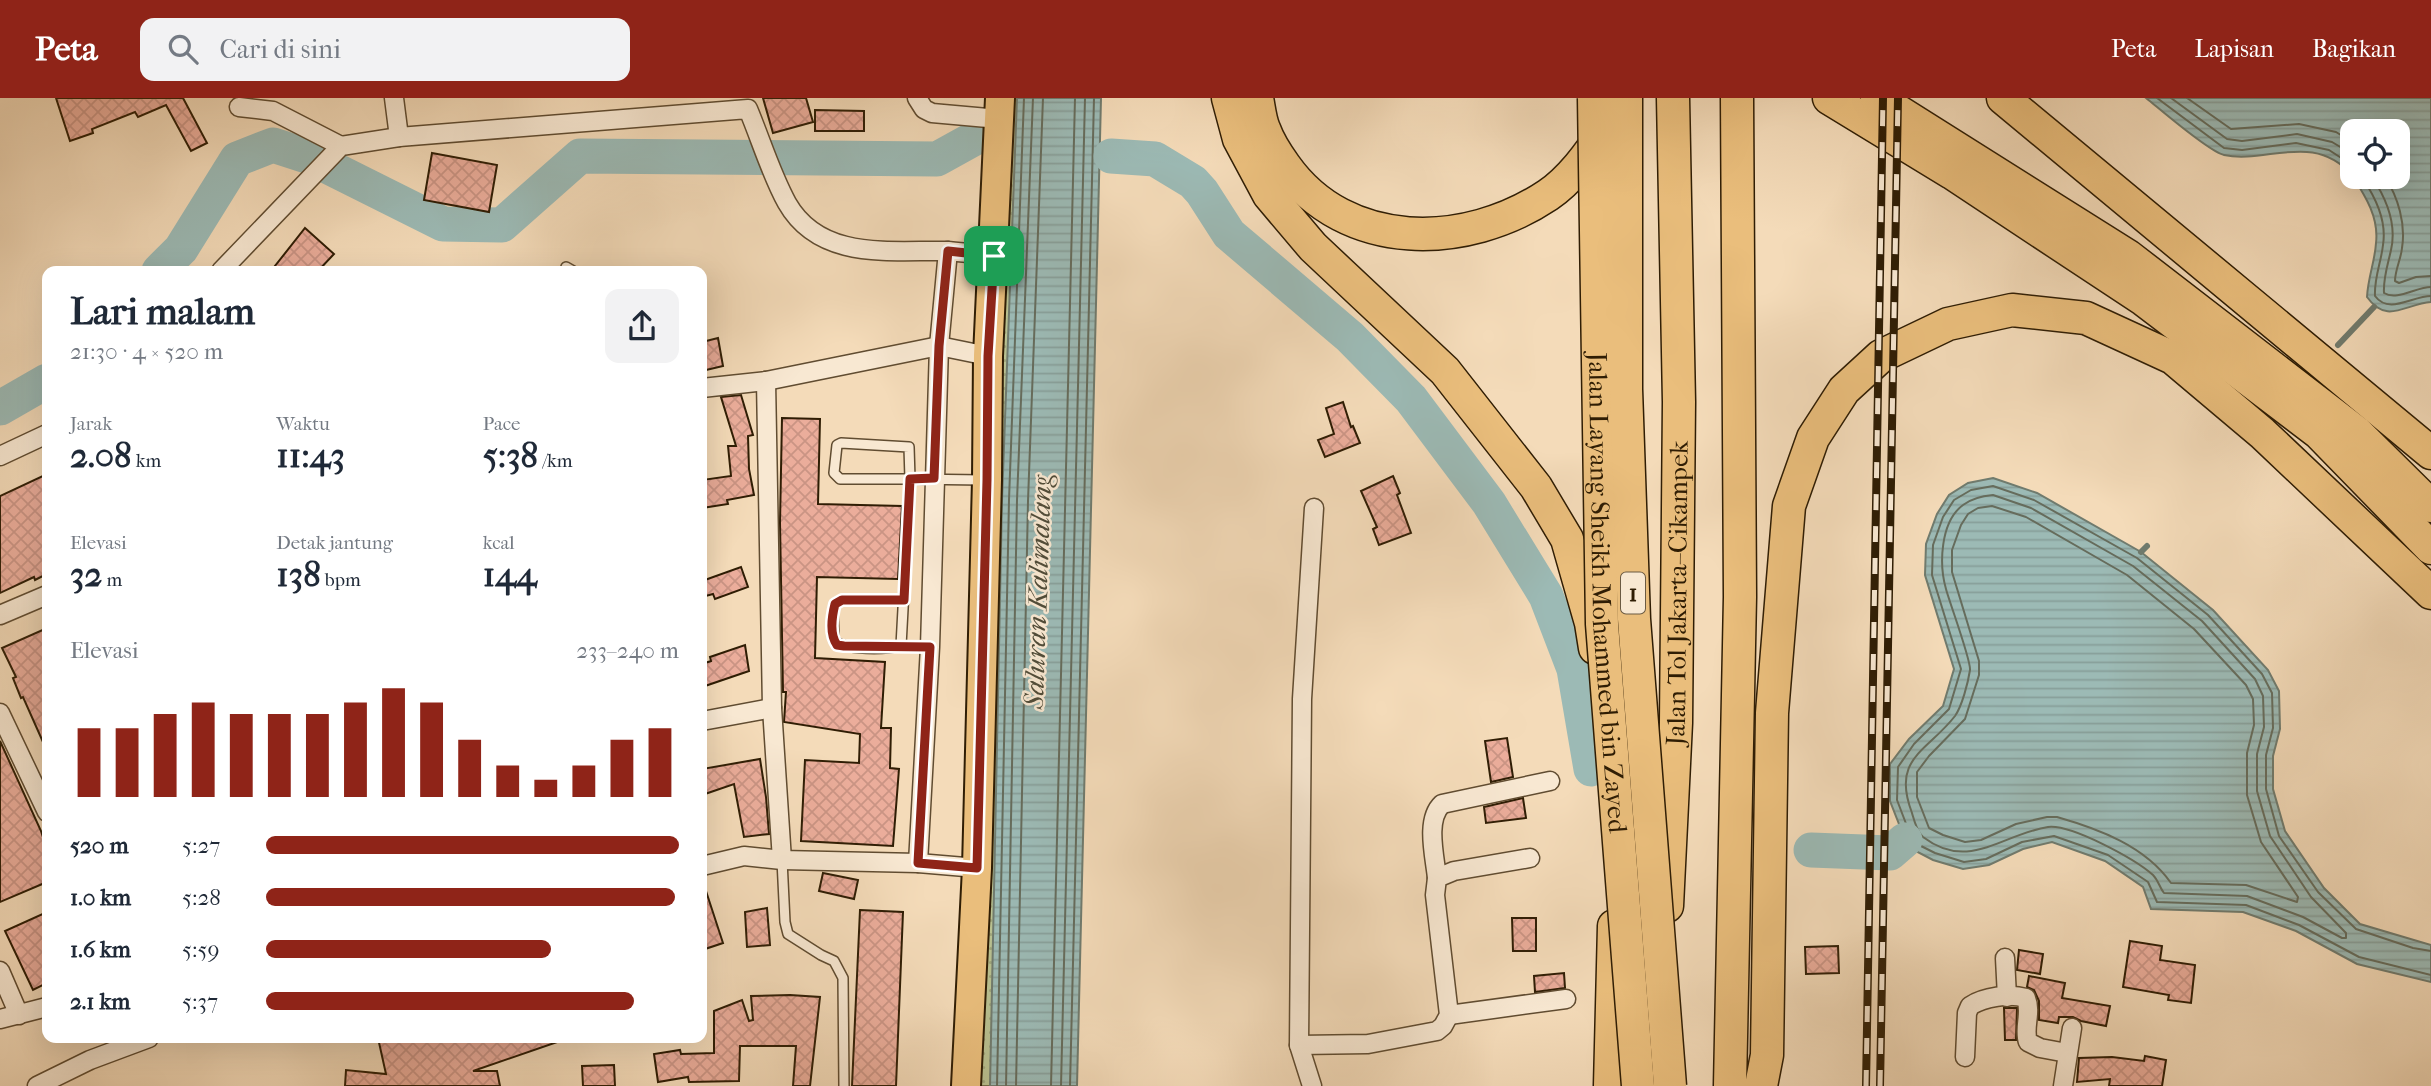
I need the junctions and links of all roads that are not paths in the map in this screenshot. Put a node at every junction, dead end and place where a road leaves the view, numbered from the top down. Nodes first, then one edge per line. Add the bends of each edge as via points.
1 (394, 98) edge
2 (917, 98) edge
3 (1228, 98) edge
4 (1257, 98) edge
5 (1594, 98) edge
6 (1619, 98) edge
7 (1626, 98) edge
8 (1673, 98) edge
9 (1737, 98) edge
10 (1877, 98) edge
11 (2003, 98) edge
12 (1831, 99) edge
13 (746, 103) edge
14 (239, 107) dead end
15 (1000, 109) edge
16 (399, 137) junction
17 (338, 149) junction
18 (948, 251) junction
19 (994, 256) junction
20 (226, 266) edge
21 (939, 346) junction
22 (988, 356) junction
23 (766, 381) junction
24 (707, 387) edge
25 (42, 436) edge
26 (2431, 453) edge
27 (0, 456) edge
28 (934, 478) junction
29 (910, 479) junction
30 (987, 480) junction
31 (2431, 506) edge
32 (1314, 508) dead end
33 (2431, 548) edge
34 (2431, 593) edge
35 (42, 597) edge
36 (904, 600) junction
37 (0, 615) edge
38 (901, 646) junction
39 (930, 647) junction
40 (772, 709) junction
41 (0, 713) edge
42 (707, 720) edge
43 (1550, 781) dead end
44 (42, 801) edge
45 (1530, 858) dead end
46 (782, 860) junction
47 (918, 863) junction
48 (707, 865) edge
49 (977, 868) junction
50 (1437, 878) junction
51 (2005, 958) dead end
52 (0, 971) edge
53 (2007, 997) junction
54 (1566, 999) dead end
55 (42, 1008) edge
56 (19, 1015) junction
57 (1448, 1015) junction
58 (0, 1019) edge
59 (2072, 1028) dead end
60 (136, 1043) edge
61 (1299, 1045) junction
62 (2067, 1053) junction
63 (1965, 1057) dead end
64 (37, 1086) edge
65 (844, 1086) edge
66 (966, 1086) edge
67 (1312, 1086) edge
68 (1610, 1086) edge
69 (1639, 1086) edge
70 (1659, 1086) edge
71 (1670, 1086) edge
72 (1730, 1086) edge
73 (1761, 1086) edge
74 (2063, 1086) edge

1 - 16 street
2 - 15 street via 923,109 932,113
3 - 68 highway via 1239,139 1269,195 1313,247 1445,371 1536,488 1567,540 1591,623 1614,800
4 - 6 highway via 1275,153 1294,180 1321,204 1355,222 1392,233 1440,234 1516,213 1550,194 1592,152
5 - 69 highway, Jalan Layang Sheikh Mohammed bin Zayed / 1, bridge via 1602,624
7 - 71 highway, Jalan Layang Sheikh Mohammed bin Zayed / 1, bridge via 1626,389 1634,619
8 - 70 highway, Jalan Tol Jakarta–Cikampek / 1 via 1679,402 1676,723
9 - 72 highway via 1740,597
10 - 31 highway via 2128,256 2356,432
11 - 26 highway
12 - 33 highway via 2144,300 2319,433
13 - 16 street
13 - 18 street via 788,204 809,230 837,246 883,252
14 - 17 street via 273,111
15 - 19 main road
16 - 17 street
17 - 20 street
18 - 19 street
18 - 21 street
19 - 22 main road
21 - 22 street
21 - 23 street
21 - 28 street
22 - 30 main road
23 - 24 street
23 - 40 street
25 - 27 street
28 - 29 lane
28 - 30 lane
28 - 39 street
29 - 29 lane via 909,447 841,443 836,447 834,473 840,479
29 - 36 lane
30 - 49 main road
32 - 61 street via 1302,699
34 - 73 highway via 2262,433 2173,358 2086,318 2012,310 1948,324 1881,356 1844,390 1813,438 1789,506 1772,713 1767,1055
35 - 37 street
36 - 38 lane
36 - 38 lane via 842,600 833,611 832,634 837,645
38 - 39 lane
39 - 47 street
40 - 42 street
40 - 46 street
41 - 44 street
43 - 50 street via 1442,804 1433,820
45 - 50 street
46 - 47 street
46 - 48 street via 744,856
46 - 65 lane via 788,934 834,961 843,978
47 - 49 street
49 - 66 main road
50 - 57 street
51 - 53 street
52 - 56 street
53 - 62 street via 2020,996 2028,1002 2028,1042
53 - 63 street via 1970,1006
54 - 57 street
55 - 56 street
56 - 58 street
57 - 61 street via 1437,1031 1368,1044
59 - 62 street
60 - 64 street
61 - 67 street
62 - 74 street

